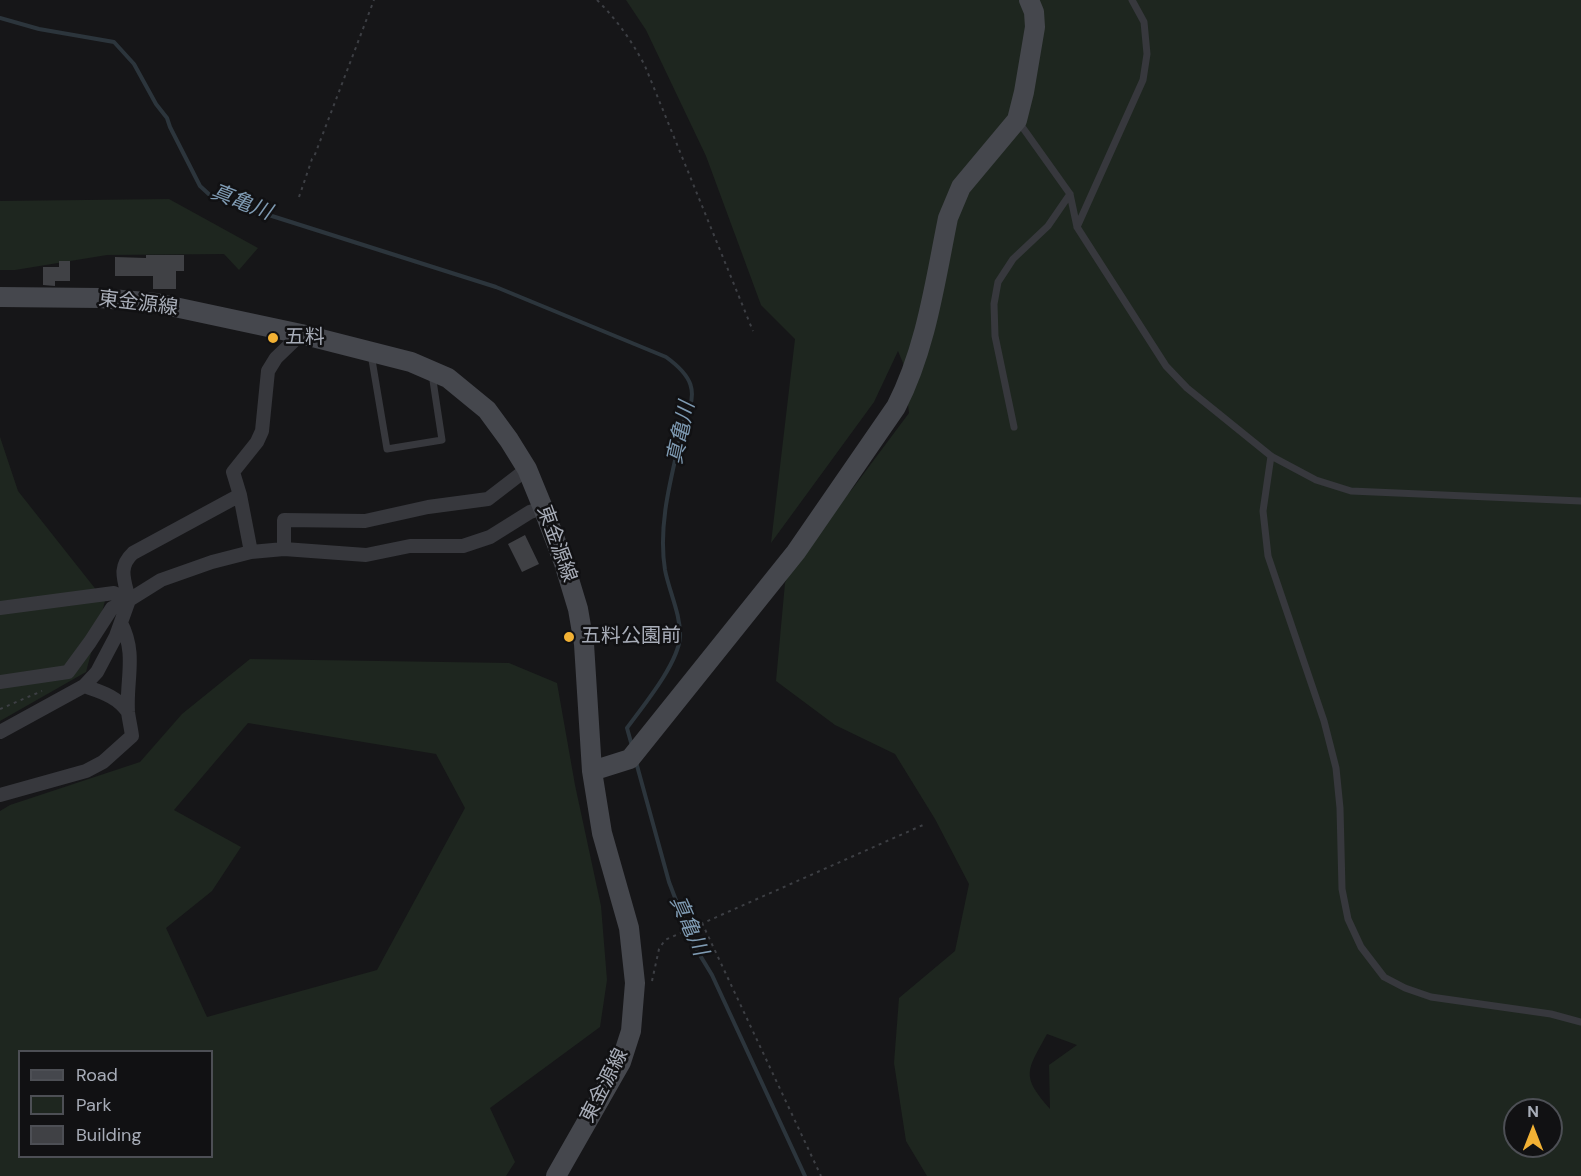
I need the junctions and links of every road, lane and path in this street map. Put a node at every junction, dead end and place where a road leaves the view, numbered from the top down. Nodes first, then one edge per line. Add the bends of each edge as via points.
1 (374, 0) edge
2 (597, 0) edge
3 (1029, 0) edge
4 (1132, 0) edge
5 (1017, 120) junction
6 (1070, 194) junction
7 (299, 197) dead end
8 (1077, 227) junction
9 (0, 297) edge
10 (753, 331) dead end
11 (301, 334) junction
12 (371, 352) junction
13 (431, 370) junction
14 (1014, 427) dead end
15 (1271, 456) junction
16 (527, 469) junction
17 (240, 495) junction
18 (1581, 501) edge
19 (543, 508) junction
20 (284, 549) junction
21 (251, 552) junction
22 (129, 600) junction
23 (0, 608) edge
24 (121, 623) junction
25 (0, 682) edge
26 (84, 686) junction
27 (47, 688) dead end
28 (0, 709) edge
29 (128, 712) junction
30 (0, 732) edge
31 (592, 771) junction
32 (0, 795) edge
33 (922, 825) dead end
34 (702, 923) junction
35 (634, 1002) junction
36 (1581, 1022) edge
37 (556, 1176) edge
38 (821, 1176) edge

1 - 7 path
2 - 10 path via 633,42 645,66
3 - 5 main road via 1035,27
4 - 8 lane via 1144,22 1147,54 1143,80
5 - 6 lane
5 - 31 main road via 961,187 954,202 915,365 902,398 883,429 796,552 630,759
6 - 8 lane
6 - 14 lane via 1048,226 1013,259 998,282 995,336
8 - 15 lane via 1167,366 1187,388
9 - 11 main road, 東金源線 via 156,303
11 - 12 main road, 東金源線
11 - 17 street via 268,371 262,431 233,472
12 - 13 main road, 東金源線
12 - 13 lane via 387,449 442,440
13 - 16 main road, 東金源線 via 448,378 487,410
15 - 18 lane via 1316,480 1351,491
15 - 36 lane via 1263,511 1268,556 1336,768 1342,889 1348,919 1361,947 1383,977 1431,997
16 - 19 main road, 東金源線
16 - 20 street via 488,499 365,521 284,520
17 - 21 street
17 - 22 street via 124,561
19 - 20 street via 490,537 463,546 410,546 366,555
19 - 31 main road, 東金源線 via 578,609
20 - 21 street
21 - 22 street via 161,580
22 - 23 street via 114,592
22 - 24 street
22 - 25 street via 112,608 68,672
24 - 26 street via 97,672
24 - 29 street via 130,647
26 - 29 street via 107,693
26 - 30 street
27 - 28 path
29 - 32 street via 132,736 103,762 86,771
31 - 35 main road, 東金源線 via 602,833 629,928
33 - 34 path
34 - 35 path via 664,940 654,978 643,999
34 - 38 path
35 - 37 main road, 東金源線 via 631,1031 621,1062

